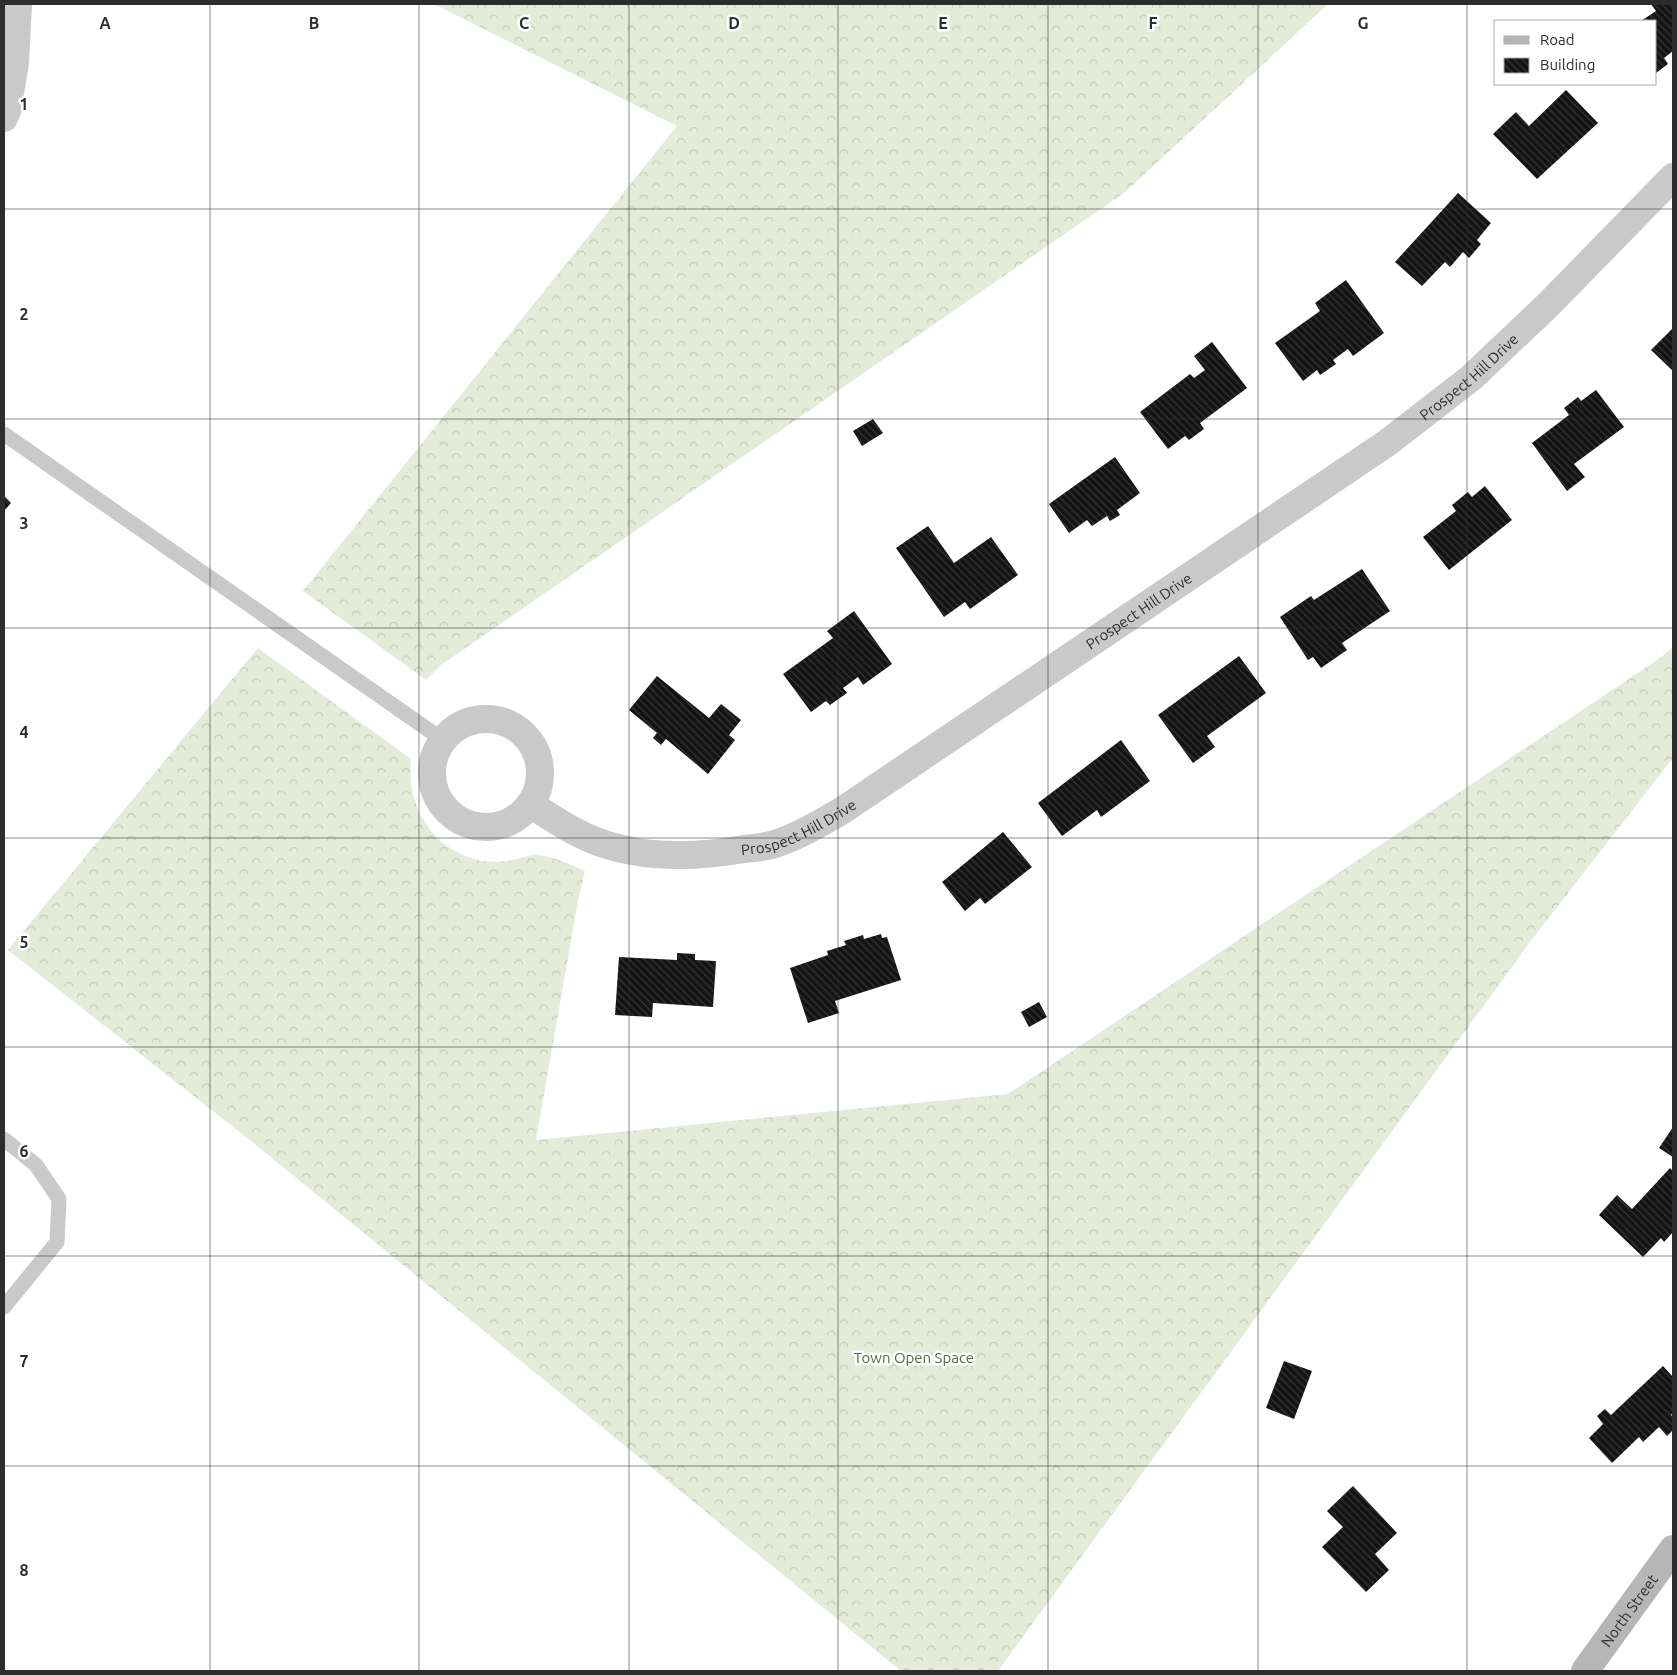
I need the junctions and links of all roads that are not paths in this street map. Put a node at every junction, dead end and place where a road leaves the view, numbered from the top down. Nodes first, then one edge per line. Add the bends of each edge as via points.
1 (18, 4) edge
2 (4, 118) edge
3 (1673, 177) edge
4 (4, 434) edge
5 (444, 740) junction
6 (530, 804) junction
7 (4, 1139) edge
8 (4, 1306) edge
9 (1673, 1549) edge
10 (1585, 1671) edge

1 - 2 street via 15,63
3 - 6 street, Prospect Hill Drive via 1549,304 1470,378 1387,443 843,810 807,830 773,845 727,852 685,856 645,854 604,844
4 - 5 lane
5 - 6 street via 457,727 474,720 493,719 511,724 526,735 536,751 540,769 538,788
5 - 6 street via 436,754 432,772 442,804 454,816 469,824 503,824
7 - 8 lane via 36,1165 59,1199 57,1242
9 - 10 main road, North Street

